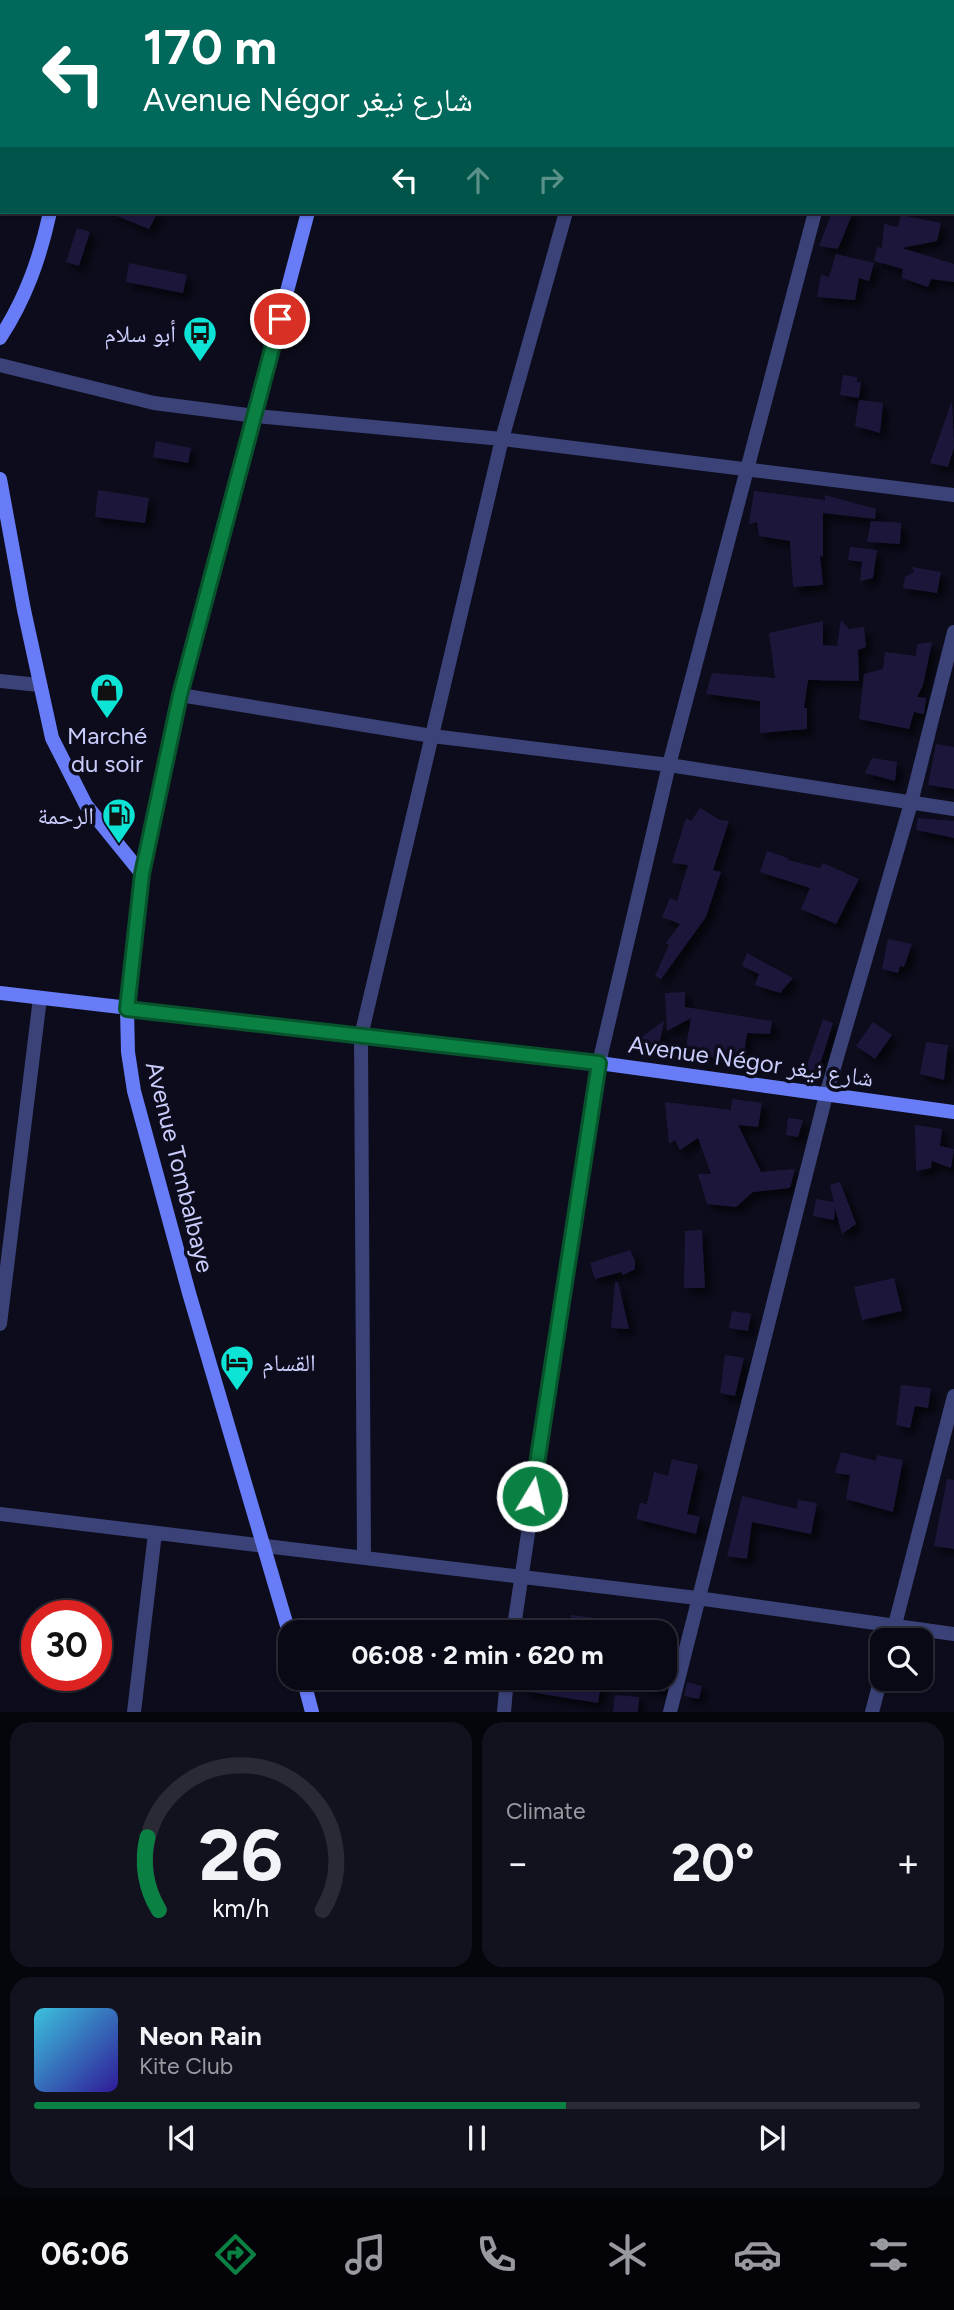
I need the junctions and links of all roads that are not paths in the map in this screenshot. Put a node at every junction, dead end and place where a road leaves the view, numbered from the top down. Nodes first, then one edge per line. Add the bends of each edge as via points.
1 (50, 214) edge
2 (307, 214) edge
3 (565, 214) edge
4 (815, 214) edge
5 (0, 338) edge
6 (0, 365) edge
7 (256, 416) junction
8 (502, 439) junction
9 (748, 468) junction
10 (0, 479) edge
11 (954, 495) edge
12 (954, 632) edge
13 (0, 681) edge
14 (39, 685) junction
15 (180, 695) junction
16 (432, 736) junction
17 (669, 765) junction
18 (911, 803) junction
19 (954, 809) edge
20 (142, 874) junction
21 (0, 993) edge
22 (40, 998) junction
23 (127, 1009) junction
24 (361, 1036) junction
25 (599, 1063) junction
26 (826, 1095) junction
27 (954, 1112) edge
28 (0, 1324) edge
29 (954, 1396) edge
30 (0, 1514) edge
31 (155, 1533) junction
32 (264, 1544) junction
33 (364, 1556) junction
34 (519, 1577) junction
35 (697, 1598) junction
36 (285, 1620) edge
37 (514, 1620) edge
38 (894, 1628) edge
39 (870, 1629) edge
40 (933, 1634) edge
41 (954, 1634) edge
42 (306, 1690) edge
43 (506, 1690) edge
44 (878, 1691) edge
45 (134, 1712) edge
46 (312, 1712) edge
47 (503, 1712) edge
48 (670, 1712) edge
49 (872, 1712) edge

1 - 5 main road via 22,304
2 - 7 main road, Avenue Tombalbaye
3 - 8 street
4 - 9 street
6 - 7 street via 154,403
7 - 8 street
7 - 15 main road, Avenue Tombalbaye
8 - 9 street
8 - 16 street
9 - 11 street
9 - 17 street
10 - 14 main road
12 - 18 street
13 - 14 street
14 - 20 main road via 52,738 86,804
15 - 16 street
15 - 20 main road, Avenue Tombalbaye
16 - 17 street
16 - 24 street
17 - 18 street
17 - 25 street
18 - 19 street
18 - 26 street
20 - 23 main road, Avenue Tombalbaye
21 - 22 main road, Avenue Négor شارع نيغر
22 - 23 main road, Avenue Négor شارع نيغر
22 - 28 street
23 - 24 main road, Avenue Négor شارع نيغر
23 - 32 main road, Avenue Tombalbaye via 134,1091
24 - 25 main road, Avenue Négor شارع نيغر
24 - 33 street
25 - 26 main road, Avenue Négor شارع نيغر
25 - 34 street
26 - 27 main road, Avenue Négor شارع نيغر
26 - 35 street
29 - 38 street
30 - 31 street
31 - 32 street
31 - 45 street
32 - 33 street
32 - 36 main road, Avenue Tombalbaye
33 - 34 street
34 - 35 street
34 - 37 street
35 - 39 street
35 - 48 street
40 - 41 street
42 - 46 main road
43 - 47 street
44 - 49 street

